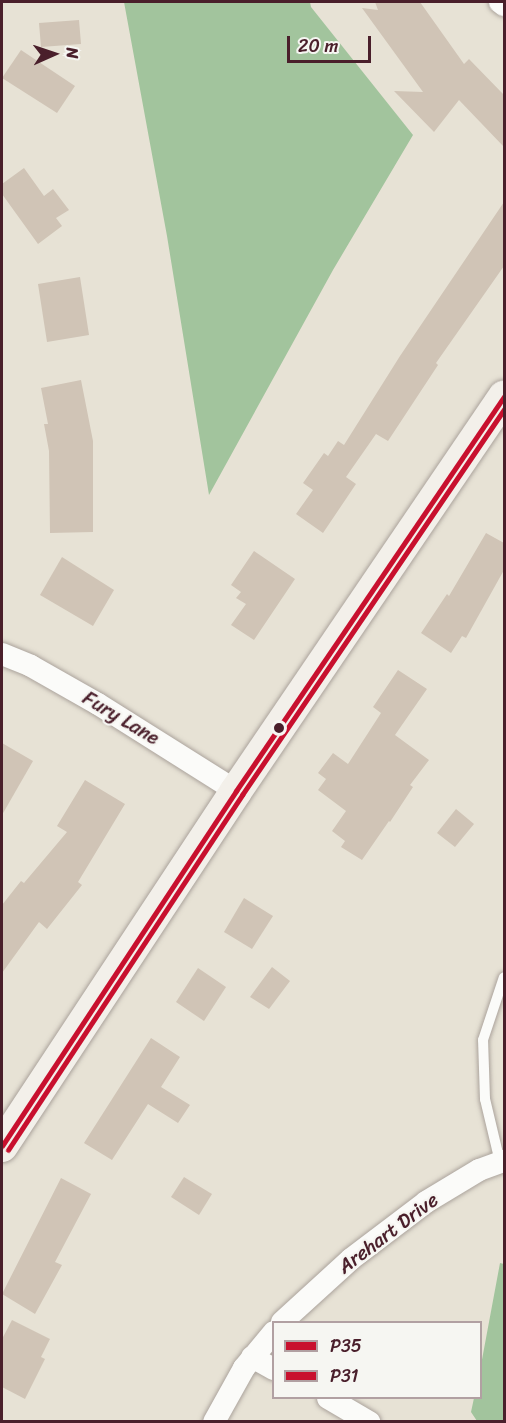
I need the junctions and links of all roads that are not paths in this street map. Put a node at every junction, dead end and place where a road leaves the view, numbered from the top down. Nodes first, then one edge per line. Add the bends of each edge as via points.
1 (500, 2) edge
2 (504, 5) edge
3 (504, 396) edge
4 (2, 654) edge
5 (236, 791) junction
6 (504, 977) edge
7 (2, 1146) edge
8 (502, 1162) edge
9 (284, 1321) edge
10 (272, 1333) edge
11 (252, 1358) junction
12 (272, 1368) edge
13 (330, 1399) edge
14 (214, 1422) edge
15 (369, 1422) edge

1 - 2 street
3 - 5 street
4 - 5 street, Fury Lane via 98,704
5 - 7 street
6 - 8 lane via 483,1040 485,1099
8 - 9 street, Arehart Drive via 457,1182 410,1214 351,1259
10 - 11 street
11 - 12 street
11 - 14 street
13 - 15 street

